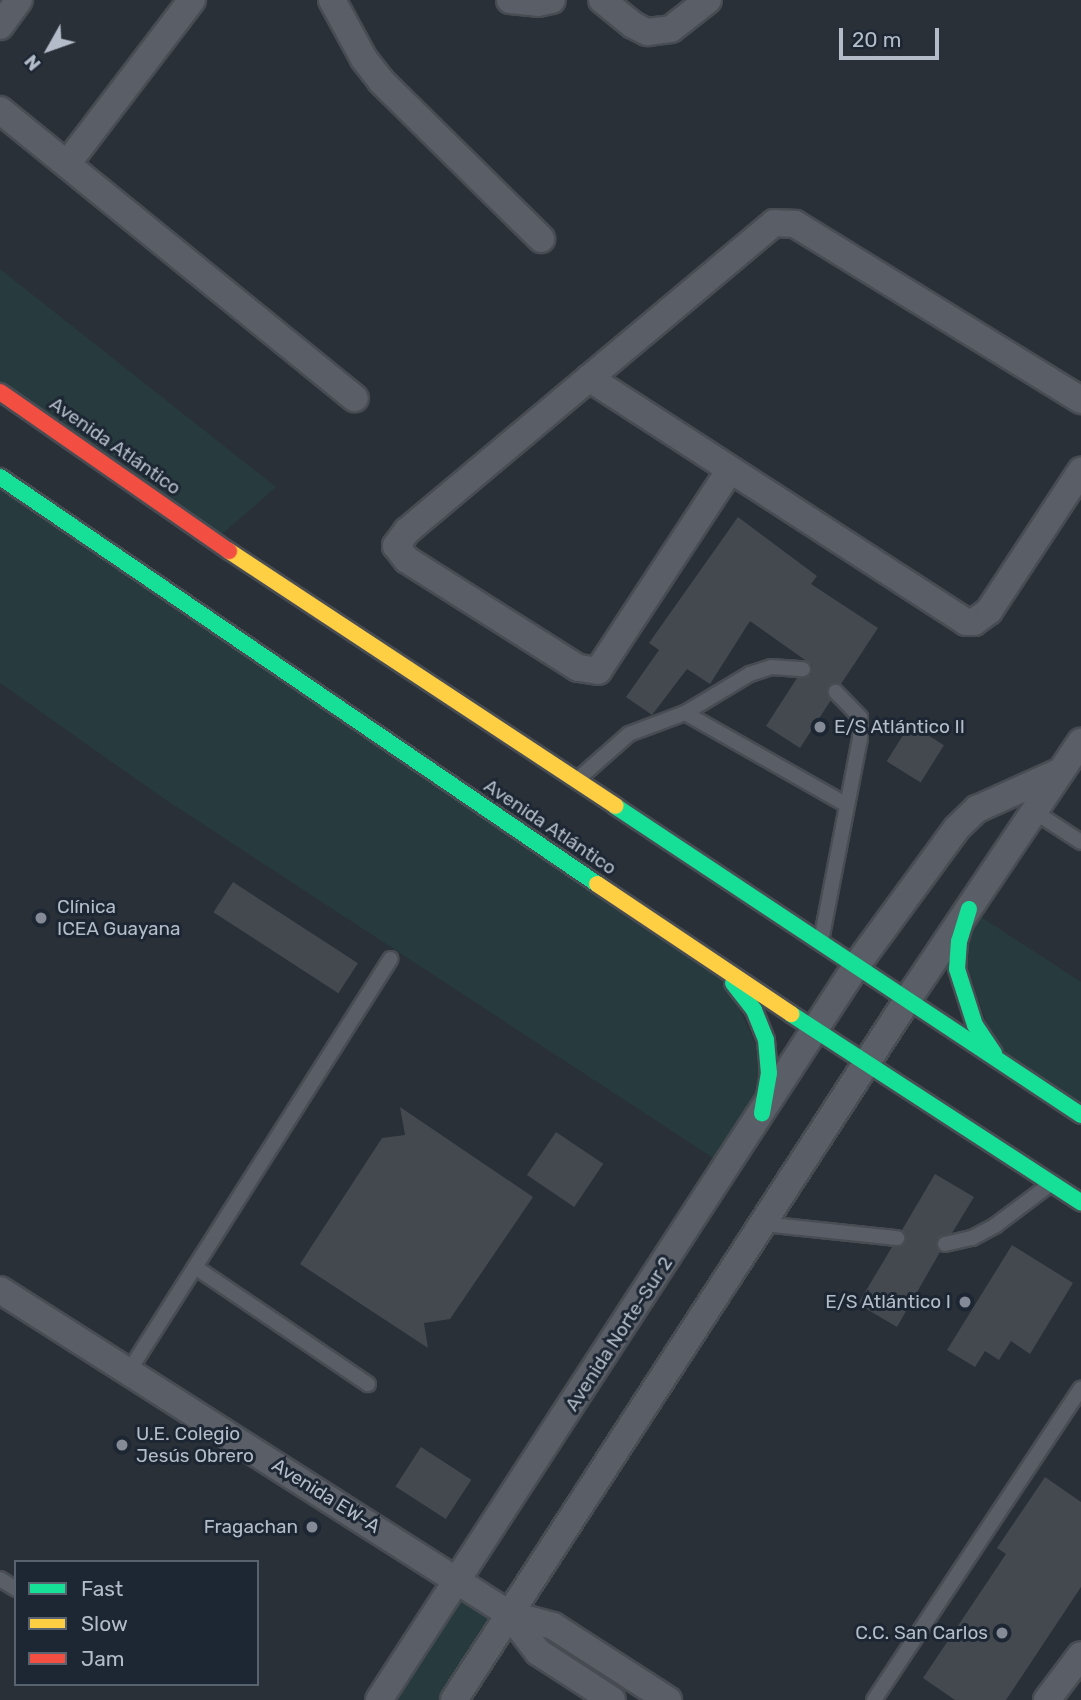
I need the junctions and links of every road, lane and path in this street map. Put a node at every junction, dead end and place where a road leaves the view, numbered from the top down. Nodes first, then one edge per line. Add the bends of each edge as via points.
1 (19, 0) edge
2 (192, 0) edge
3 (332, 0) edge
4 (510, 0) edge
5 (552, 0) edge
6 (602, 0) edge
7 (708, 0) edge
8 (0, 26) edge
9 (0, 110) edge
10 (67, 164) junction
11 (541, 239) dead end
12 (589, 378) junction
13 (0, 391) edge
14 (355, 398) dead end
15 (1081, 400) edge
16 (730, 470) junction
17 (1081, 471) edge
18 (0, 477) edge
19 (803, 669) dead end
20 (836, 692) dead end
21 (685, 713) junction
22 (1081, 742) edge
23 (1061, 771) junction
24 (576, 781) junction
25 (847, 805) junction
26 (1035, 812) junction
27 (1081, 842) edge
28 (969, 909) junction
29 (821, 942) junction
30 (390, 960) dead end
31 (856, 966) junction
32 (721, 969) junction
33 (908, 999) junction
34 (816, 1030) junction
35 (999, 1060) junction
36 (867, 1063) junction
37 (762, 1112) junction
38 (1081, 1115) edge
39 (1052, 1183) junction
40 (1081, 1202) edge
41 (763, 1224) junction
42 (897, 1238) dead end
43 (945, 1244) dead end
44 (195, 1267) junction
45 (0, 1290) edge
46 (129, 1371) junction
47 (368, 1384) dead end
48 (1081, 1388) edge
49 (457, 1579) junction
50 (509, 1614) junction
51 (1081, 1655) edge
52 (379, 1700) edge
53 (454, 1700) edge
54 (612, 1700) edge
55 (668, 1700) edge
56 (874, 1700) edge
57 (1047, 1700) edge

1 - 8 street
2 - 10 street
3 - 11 street via 364,59 382,81
4 - 5 street via 538,4
6 - 7 street via 647,32 671,29
9 - 10 street
10 - 14 street
12 - 15 street via 774,223 785,221
12 - 16 street
12 - 16 street via 407,531 398,540 397,552 578,668 598,671
13 - 24 main road, Avenida Atlántico via 214,541
16 - 17 street via 956,618 974,622 989,611
18 - 32 main road, Avenida Atlántico
19 - 21 lane via 771,667 750,674
20 - 25 lane via 860,718
21 - 24 lane via 629,734
21 - 25 lane
22 - 23 street
23 - 26 street
23 - 31 street, Avenida Norte-Sur 2 via 977,810 957,828
24 - 29 main road, Avenida Atlántico
25 - 29 lane
26 - 27 lane
26 - 28 street
28 - 33 street
28 - 35 main road via 959,941 957,970 975,1025
29 - 31 main road, Avenida Atlántico
30 - 44 lane
31 - 33 main road, Avenida Atlántico
31 - 34 street, Avenida Norte-Sur 2
32 - 34 main road, Avenida Atlántico
32 - 37 main road via 754,1010 766,1040 769,1073
33 - 35 main road, Avenida Atlántico
33 - 36 street
34 - 36 main road, Avenida Atlántico
34 - 37 street, Avenida Norte-Sur 2
35 - 38 main road, Avenida Atlántico
36 - 39 main road, Avenida Atlántico
36 - 41 street
37 - 49 street, Avenida Norte-Sur 2
39 - 40 main road, Avenida Atlántico
39 - 43 lane via 996,1225 972,1238
41 - 42 lane
41 - 50 street
44 - 46 lane
44 - 47 lane
45 - 46 street, Avenida EW-A
46 - 49 street, Avenida EW-A
48 - 56 lane
49 - 50 street, Avenida EW-A
49 - 52 street, Avenida Norte-Sur 2
50 - 53 street
50 - 54 street via 538,1652
50 - 55 street via 553,1626
51 - 57 street

